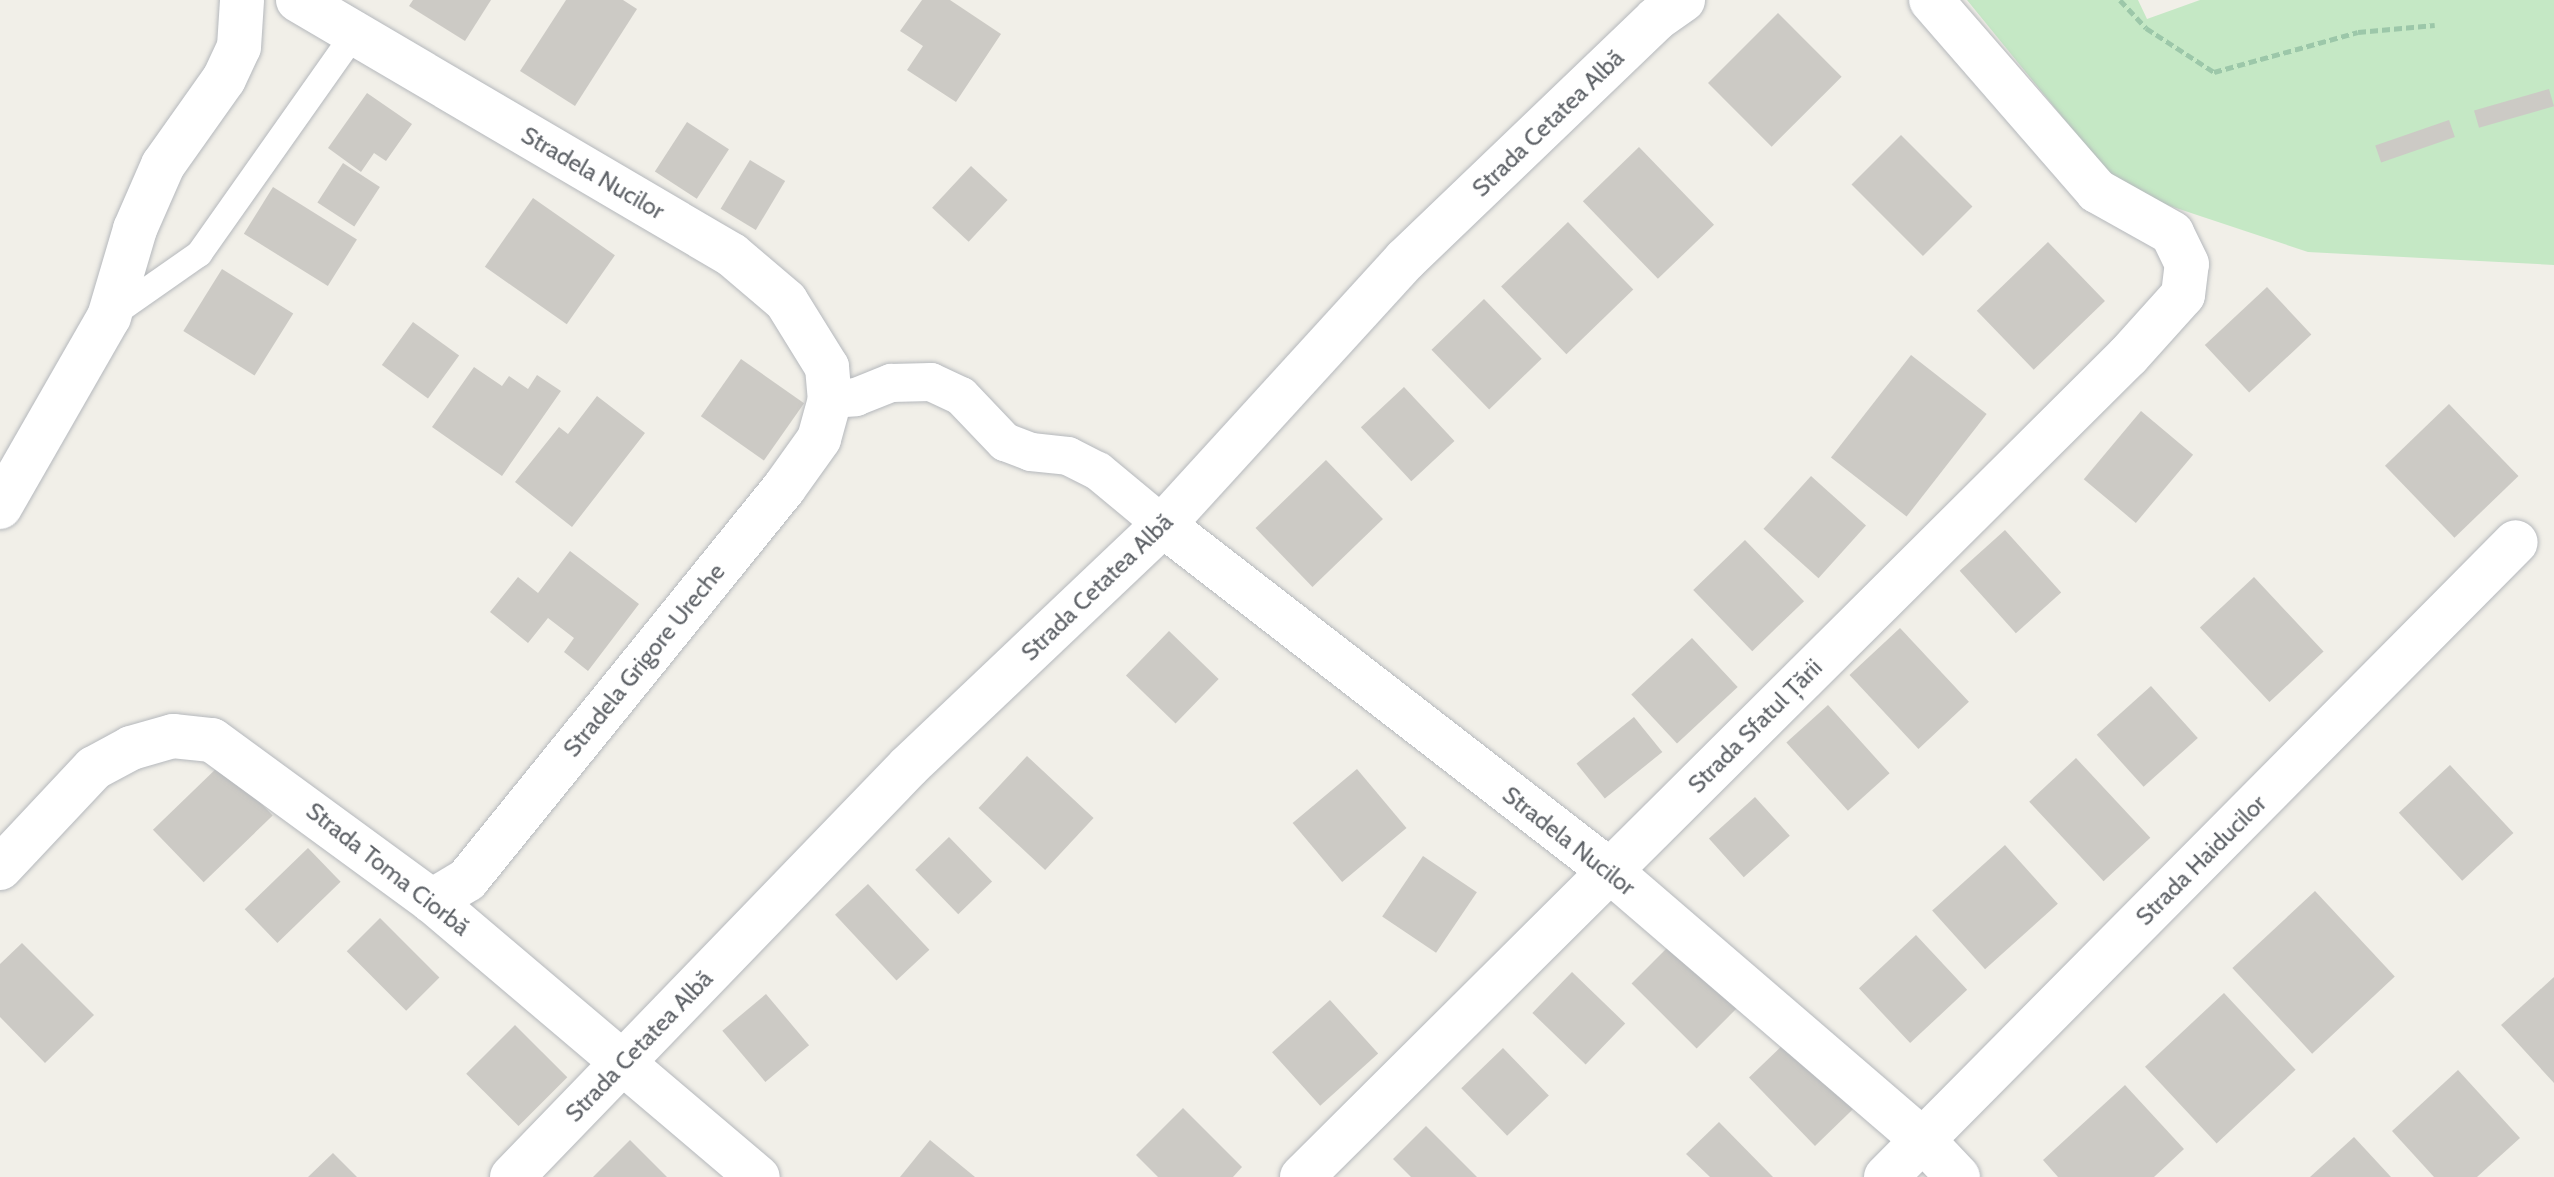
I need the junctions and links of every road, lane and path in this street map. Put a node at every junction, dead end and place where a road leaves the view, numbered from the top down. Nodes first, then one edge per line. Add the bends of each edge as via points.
1 (242, 0) edge
2 (298, 0) edge
3 (1683, 0) edge
4 (1931, 0) edge
5 (2120, 0) edge
6 (2435, 25) dead end
7 (355, 33) junction
8 (109, 317) junction
9 (830, 399) junction
10 (0, 507) edge
11 (1163, 525) junction
12 (2516, 542) dead end
13 (0, 868) edge
14 (1610, 871) junction
15 (432, 901) junction
16 (624, 1061) junction
17 (1923, 1140) junction
18 (512, 1177) edge
19 (758, 1177) edge
20 (1302, 1177) edge
21 (1886, 1177) edge
22 (1958, 1177) edge

1 - 8 street via 239,47 224,79 163,165 135,229
2 - 7 street, Stradela Nucilor
3 - 11 street, Strada Cetatea Albă via 1656,19 1405,260
4 - 14 street, Strada Sfatul Țării via 2097,191 2172,233 2187,264 2183,295 2128,356
5 - 6 path via 2146,28 2214,72 2358,32
7 - 8 lane via 199,254
7 - 9 street, Stradela Nucilor via 732,255 786,301 815,341 827,367
8 - 10 street
9 - 11 street via 856,397 891,383 931,382 961,396 1005,442 1031,452 1068,456 1098,471
9 - 15 street, Stradela Grigore Ureche via 819,439 784,488 467,880
11 - 14 street, Stradela Nucilor
11 - 16 street, Strada Cetatea Albă via 909,766
12 - 17 street, Strada Haiducilor
13 - 15 street, Strada Toma Ciorbă via 94,768 131,748 173,736 212,740 240,756
14 - 17 street, Stradela Nucilor
14 - 20 street, Strada Sfatul Țării
15 - 16 street, Strada Toma Ciorbă
16 - 18 street, Strada Cetatea Albă
16 - 19 street, Strada Toma Ciorbă
17 - 21 street, Strada Haiducilor
17 - 22 street, Stradela Nucilor

